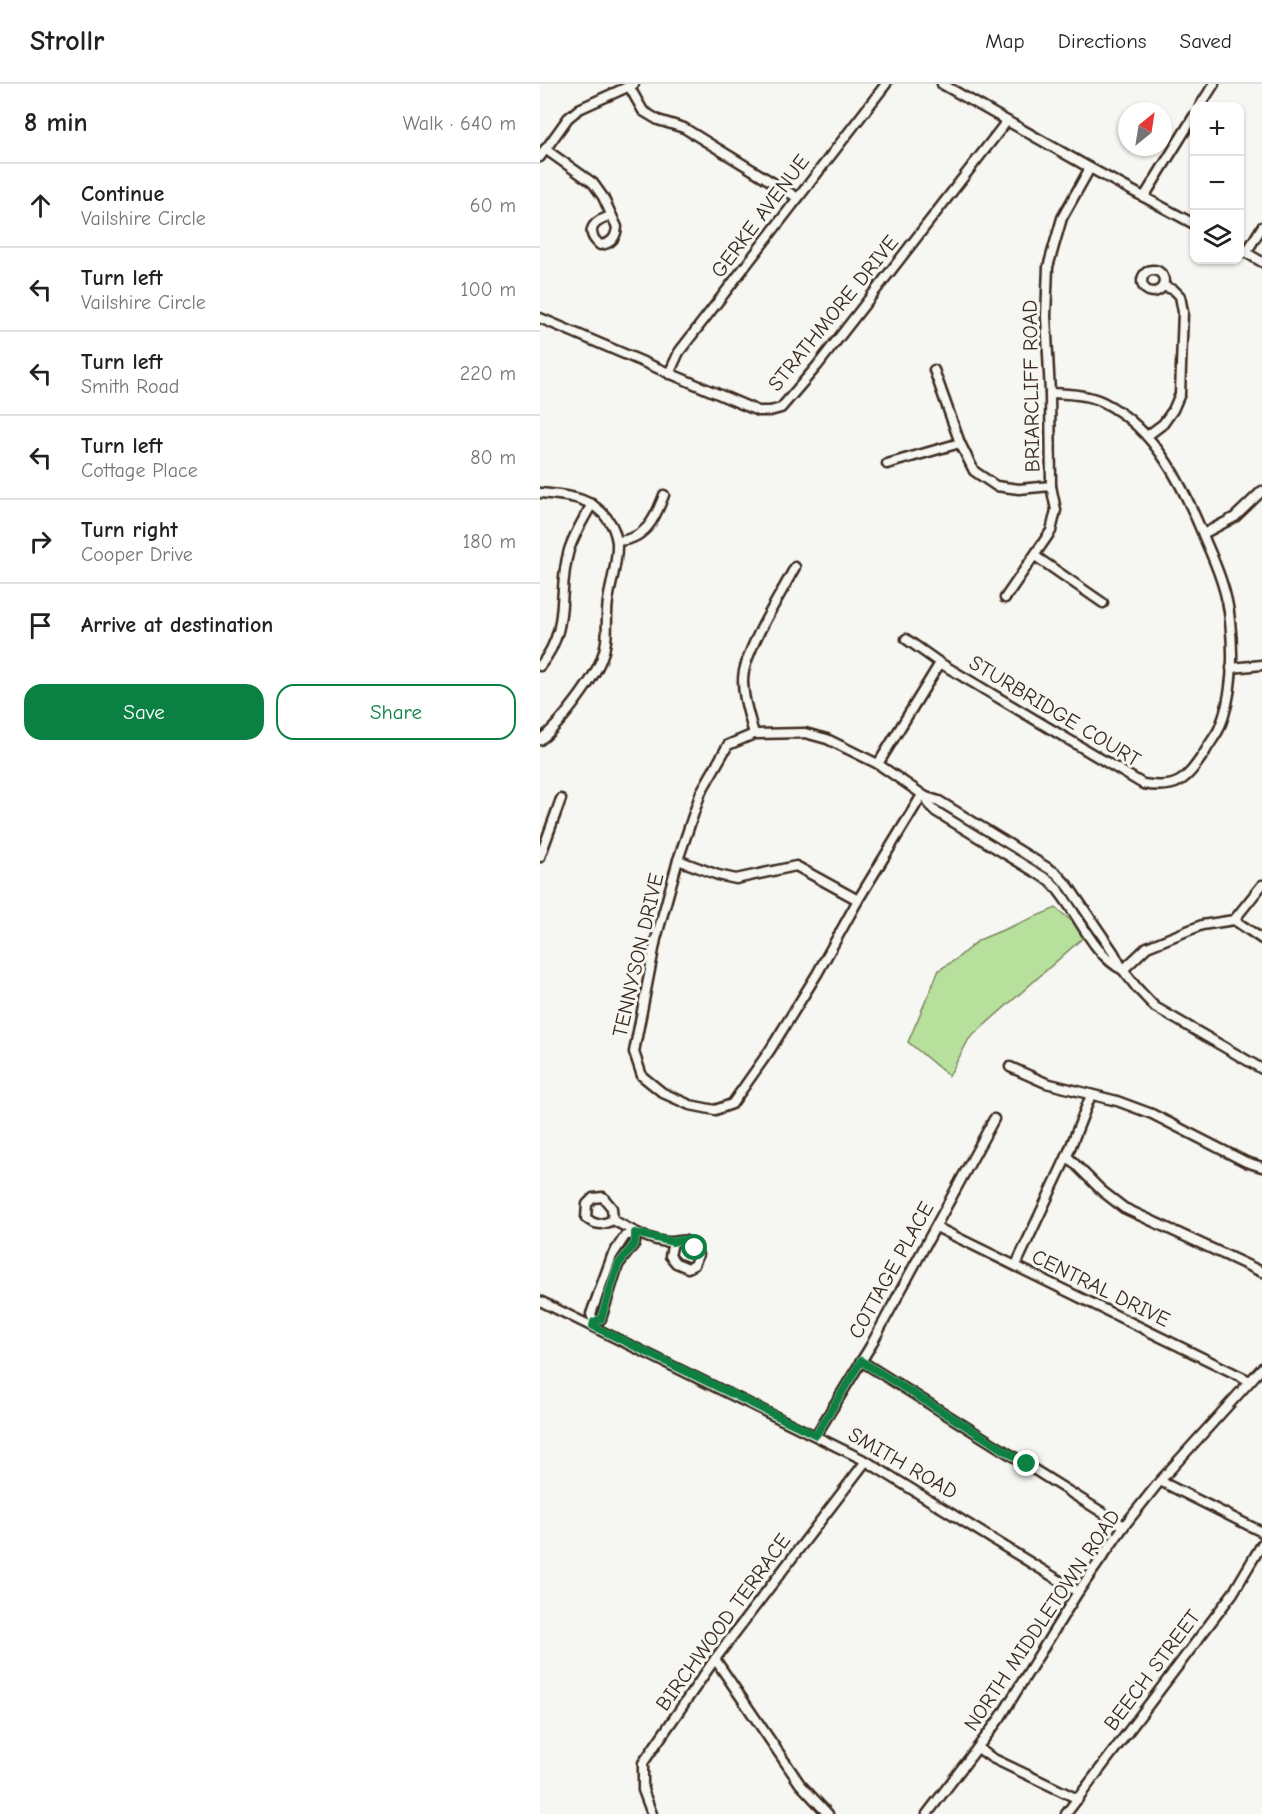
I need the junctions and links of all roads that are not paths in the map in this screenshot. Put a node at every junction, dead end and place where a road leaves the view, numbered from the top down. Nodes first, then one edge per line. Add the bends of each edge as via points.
1 (886, 84) edge
2 (942, 84) edge
3 (1214, 84) edge
4 (632, 85) edge
5 (1203, 102) edge
6 (1007, 121) junction
7 (1190, 122) edge
8 (543, 153) edge
9 (1090, 168) junction
10 (1144, 196) junction
11 (798, 198) junction
12 (612, 216) dead end
13 (1190, 222) edge
14 (1262, 226) edge
15 (1244, 250) edge
16 (1244, 252) edge
17 (1262, 262) edge
18 (1163, 285) dead end
19 (540, 318) edge
20 (934, 370) dead end
21 (669, 374) junction
22 (1050, 393) junction
23 (1147, 436) junction
24 (960, 443) junction
25 (887, 464) dead end
26 (1051, 486) junction
27 (1262, 491) edge
28 (540, 493) edge
29 (664, 495) dead end
30 (592, 504) junction
31 (1203, 534) junction
32 (617, 541) junction
33 (1035, 556) junction
34 (795, 567) dead end
35 (1005, 598) dead end
36 (1103, 603) dead end
37 (906, 639) dead end
38 (940, 663) junction
39 (1262, 664) edge
40 (540, 666) edge
41 (1231, 668) junction
42 (754, 734) junction
43 (540, 740) edge
44 (878, 764) junction
45 (924, 796) junction
46 (561, 799) dead end
47 (541, 850) edge
48 (678, 860) junction
49 (1262, 885) edge
50 (858, 900) junction
51 (1234, 920) junction
52 (1262, 939) edge
53 (1123, 970) junction
54 (1010, 1067) dead end
55 (1262, 1069) edge
56 (1090, 1095) junction
57 (994, 1119) dead end
58 (1067, 1156) junction
59 (1262, 1167) edge
60 (613, 1220) dead end
61 (936, 1227) junction
62 (635, 1233) junction
63 (673, 1242) dead end
64 (1016, 1265) junction
65 (1262, 1272) edge
66 (540, 1301) edge
67 (594, 1324) junction
68 (861, 1361) junction
69 (1262, 1368) edge
70 (1250, 1381) junction
71 (816, 1435) junction
72 (866, 1461) junction
73 (1160, 1480) junction
74 (1124, 1526) junction
75 (1262, 1532) edge
76 (1262, 1544) edge
77 (1078, 1592) junction
78 (715, 1659) junction
79 (978, 1748) junction
80 (1078, 1799) junction
81 (652, 1814) edge
82 (828, 1814) edge
83 (927, 1814) edge
84 (1066, 1814) edge

1 - 11 street, GERKE AVENUE
2 - 6 street
3 - 5 street
4 - 8 street via 579,109
4 - 11 street via 643,111 684,128
6 - 9 street
6 - 21 street, STRATHMORE DRIVE via 818,366 781,408 758,411
7 - 10 street
8 - 12 street via 593,183
9 - 10 street
9 - 22 street, BRIARCLIFF ROAD via 1062,218 1048,267
10 - 13 street
11 - 21 street, GERKE AVENUE via 679,352
14 - 15 street
16 - 17 street
18 - 23 street via 1180,296 1183,312 1180,394 1163,424
19 - 21 street, STRATHMORE DRIVE
20 - 24 street
22 - 23 street via 1102,401
22 - 26 street, BRIARCLIFF ROAD
23 - 31 street via 1178,479
24 - 25 street
24 - 26 street via 974,471 996,486
26 - 33 street, BRIARCLIFF ROAD via 1056,510 1051,531
27 - 31 street via 1236,517
28 - 30 street via 576,496
29 - 32 street via 642,534
30 - 32 street via 611,523
30 - 40 street via 569,550 558,636
31 - 41 street via 1218,571 1230,620
32 - 43 street via 608,635 601,660 590,682
33 - 35 street, BRIARCLIFF ROAD
33 - 36 street
34 - 42 street via 753,646 744,672
37 - 38 street, STURBRIDGE COURT
38 - 41 street, STURBRIDGE COURT via 1143,784 1161,787 1190,774 1219,729 1228,701
38 - 44 street
39 - 41 street
42 - 44 street, TENNYSON DRIVE via 805,733 827,739
42 - 48 street, TENNYSON DRIVE via 728,745 701,792
44 - 45 street, TENNYSON DRIVE
45 - 50 street, TENNYSON DRIVE
45 - 53 street, TENNYSON DRIVE via 935,811 1050,881 1106,958
46 - 47 street
48 - 50 street via 736,879 796,866
48 - 50 street, TENNYSON DRIVE via 656,939 634,1052 642,1076 663,1093 690,1105 715,1110 732,1104 788,1022
49 - 51 street
51 - 52 street
51 - 53 street via 1202,925 1147,947
53 - 55 street, TENNYSON DRIVE via 1155,1007
54 - 56 street via 1046,1083
56 - 58 street
56 - 59 street via 1152,1114
57 - 61 street, COTTAGE PLACE
58 - 64 street
58 - 65 street via 1124,1208
60 - 62 street
61 - 64 street, CENTRAL DRIVE
61 - 68 street, COTTAGE PLACE
62 - 63 street
62 - 67 street via 635,1243 618,1265 604,1294 601,1319
64 - 70 street, CENTRAL DRIVE
66 - 67 street, SMITH ROAD
67 - 71 street, SMITH ROAD
68 - 71 street, COTTAGE PLACE
68 - 74 street
69 - 70 street, NORTH MIDDLETOWN ROAD
70 - 73 street, NORTH MIDDLETOWN ROAD
71 - 72 street, SMITH ROAD
72 - 77 street, SMITH ROAD
72 - 78 street, BIRCHWOOD TERRACE
73 - 74 street, NORTH MIDDLETOWN ROAD
73 - 75 street
74 - 77 street, NORTH MIDDLETOWN ROAD
76 - 80 street, BEECH STREET via 1233,1593
77 - 79 street, NORTH MIDDLETOWN ROAD via 1019,1690
78 - 81 street, BIRCHWOOD TERRACE via 643,1763 644,1790
78 - 82 street via 800,1784
79 - 80 street
79 - 83 street, NORTH MIDDLETOWN ROAD
80 - 84 street, BEECH STREET

